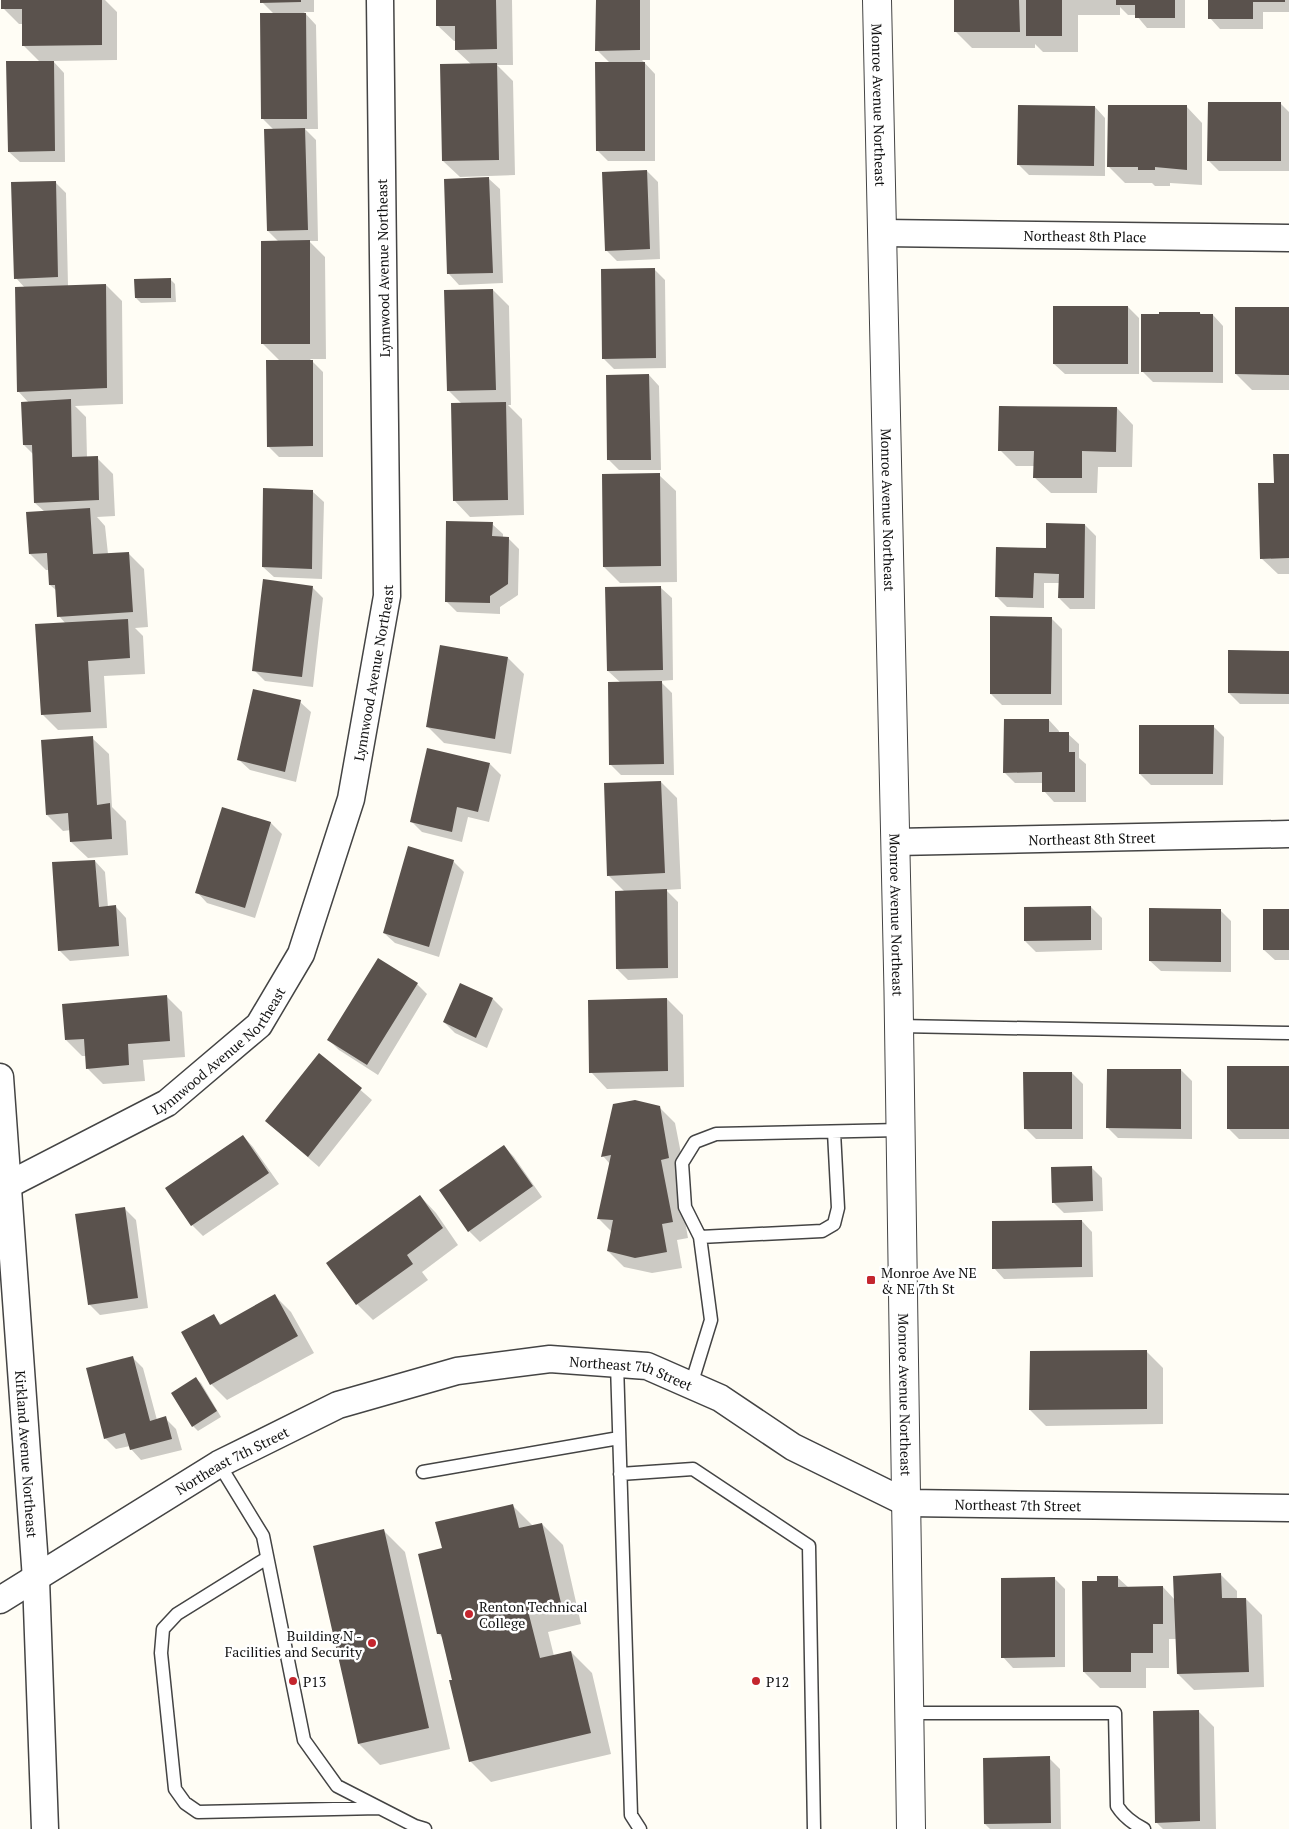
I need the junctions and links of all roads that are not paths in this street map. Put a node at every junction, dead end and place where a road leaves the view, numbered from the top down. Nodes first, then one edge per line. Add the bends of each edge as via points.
1 (380, 0) edge
2 (877, 0) edge
3 (883, 233) junction
4 (1289, 238) edge
5 (1289, 834) edge
6 (896, 842) junction
7 (899, 1026) junction
8 (1289, 1032) edge
9 (0, 1077) edge
10 (900, 1130) junction
11 (834, 1132) junction
12 (4, 1187) edge
13 (700, 1237) junction
14 (617, 1364) junction
15 (691, 1385) junction
16 (619, 1438) junction
17 (219, 1464) junction
18 (423, 1472) dead end
19 (620, 1474) junction
20 (907, 1503) junction
21 (1289, 1508) edge
22 (267, 1558) junction
23 (36, 1579) junction
24 (0, 1600) edge
25 (910, 1714) junction
26 (379, 1808) junction
27 (45, 1829) edge
28 (425, 1829) edge
29 (640, 1829) edge
30 (814, 1829) edge
31 (911, 1829) edge
32 (1144, 1829) edge

1 - 12 street, Lynnwood Avenue Northeast via 387,596 345,817 301,954 259,1024 167,1103
2 - 3 street, Monroe Avenue Northeast
3 - 4 street, Northeast 8th Place
3 - 6 street, Monroe Avenue Northeast
5 - 6 street, Northeast 8th Street
6 - 7 street, Monroe Avenue Northeast
7 - 8 lane
7 - 10 street, Monroe Avenue Northeast
9 - 12 street, Kirkland Avenue Northeast
10 - 11 lane
10 - 20 street, Monroe Avenue Northeast
11 - 13 lane via 838,1208 834,1224 822,1231
11 - 13 lane via 716,1134 695,1142 682,1163 685,1208
12 - 23 street, Kirkland Avenue Northeast
13 - 15 lane via 711,1320
14 - 15 street, Northeast 7th Street via 646,1366
14 - 16 lane
14 - 17 street, Northeast 7th Street via 550,1359 457,1371 338,1405
15 - 20 street, Northeast 7th Street via 720,1398 793,1447
16 - 18 lane
16 - 19 lane
17 - 22 lane via 263,1536
17 - 23 street, Northeast 7th Street
19 - 29 lane via 631,1815
19 - 30 lane via 693,1469 809,1546
20 - 21 street, Northeast 7th Street
20 - 25 street, Monroe Avenue Northeast
22 - 26 lane via 304,1740 337,1786
22 - 26 lane via 177,1614 163,1629 160,1653 175,1789 185,1803 198,1812
23 - 24 street, Northeast 7th Street
23 - 27 street, Kirkland Avenue Northeast
25 - 31 street, Monroe Avenue Northeast
25 - 32 lane via 1114,1714 1117,1806 1123,1815
26 - 28 lane

